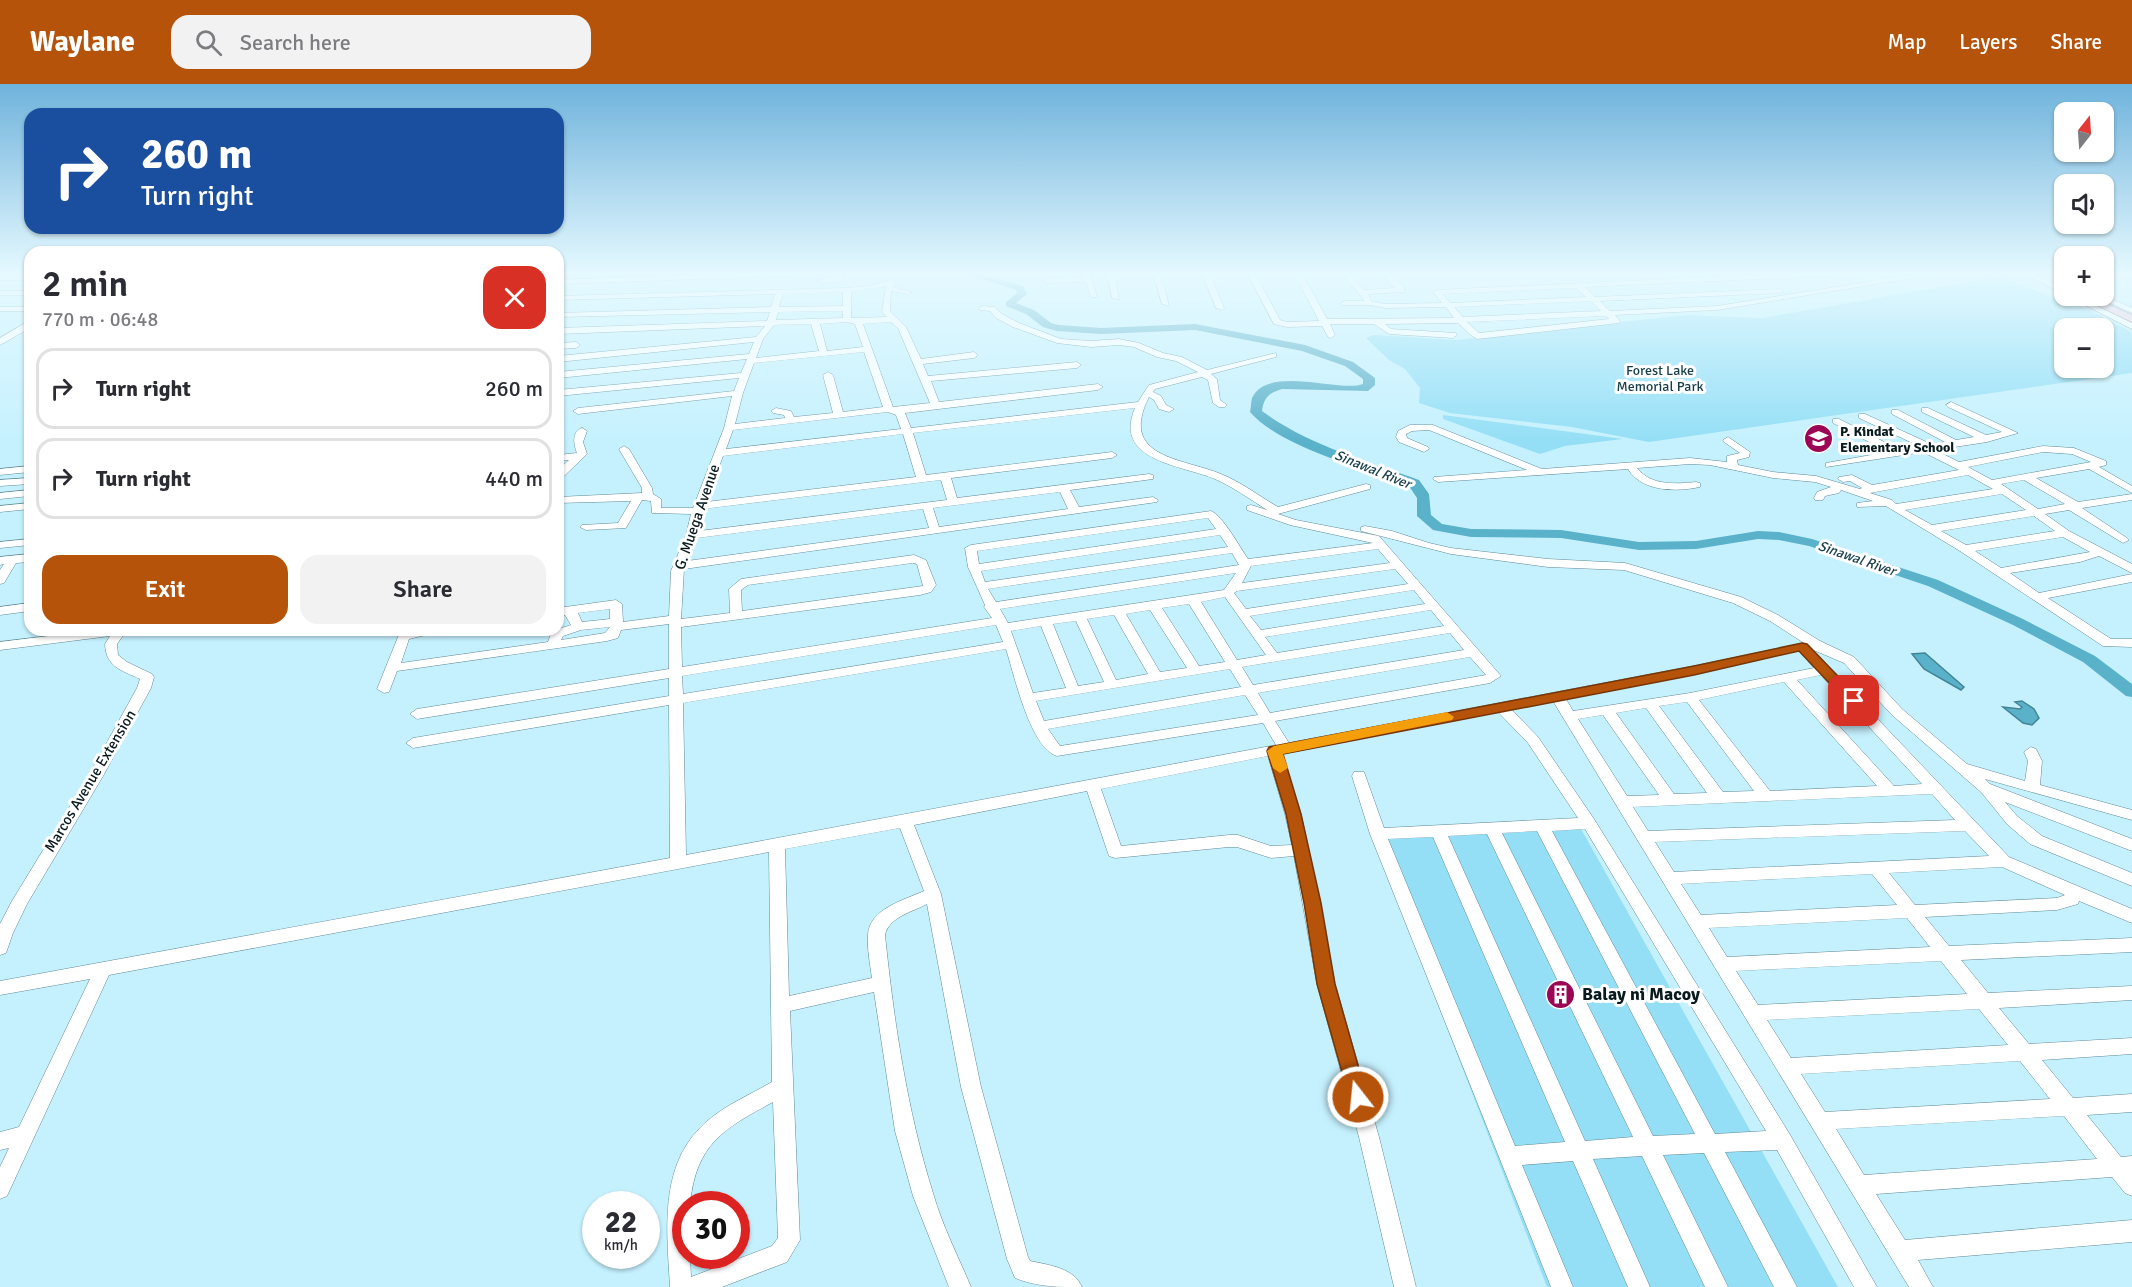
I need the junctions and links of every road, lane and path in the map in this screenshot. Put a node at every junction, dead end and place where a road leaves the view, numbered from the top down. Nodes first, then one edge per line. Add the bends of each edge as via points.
1 (22, 329) edge
2 (645, 329) edge
3 (767, 329) edge
4 (817, 329) edge
5 (861, 329) edge
6 (903, 329) edge
7 (1025, 329) edge
8 (1328, 329) edge
9 (1387, 329) edge
10 (1469, 329) edge
11 (1545, 329) edge
12 (564, 332) edge
13 (1331, 335) dead end
14 (1452, 336) dead end
15 (759, 339) junction
16 (0, 342) edge
17 (564, 346) edge
18 (868, 349) junction
19 (824, 354) junction
20 (974, 355) dead end
21 (1274, 355) dead end
22 (564, 358) edge
23 (569, 358) junction
24 (752, 359) junction
25 (919, 362) junction
26 (1077, 365) dead end
27 (564, 366) edge
28 (1205, 374) junction
29 (564, 375) edge
30 (744, 375) junction
31 (828, 375) dead end
32 (925, 379) junction
33 (1098, 387) dead end
34 (564, 392) edge
35 (738, 393) junction
36 (1148, 393) junction
37 (1141, 404) junction
38 (936, 405) junction
39 (1222, 405) dead end
40 (1951, 405) dead end
41 (1169, 409) dead end
42 (893, 410) junction
43 (1925, 410) dead end
44 (578, 411) dead end
45 (776, 411) dead end
46 (1895, 412) dead end
47 (839, 416) junction
48 (1862, 416) dead end
49 (791, 421) junction
50 (1836, 421) dead end
51 (729, 428) junction
52 (582, 431) dead end
53 (907, 431) junction
54 (1987, 439) junction
55 (1728, 440) dead end
56 (1956, 444) junction
57 (1929, 448) junction
58 (624, 449) dead end
59 (1424, 449) dead end
60 (719, 453) junction
61 (1898, 453) junction
62 (1112, 455) dead end
63 (580, 456) junction
64 (564, 457) edge
65 (1830, 465) dead end
66 (2093, 465) junction
67 (1631, 466) junction
68 (1956, 466) junction
69 (1734, 467) junction
70 (24, 470) edge
71 (564, 471) edge
72 (0, 472) edge
73 (1541, 472) junction
74 (1968, 472) junction
75 (945, 476) junction
76 (1149, 477) dead end
77 (2028, 478) junction
78 (922, 479) junction
79 (1438, 479) dead end
80 (24, 481) edge
81 (1840, 482) junction
82 (0, 483) edge
83 (1991, 483) junction
84 (1696, 485) dead end
85 (1366, 487) dead end
86 (1064, 489) junction
87 (1866, 490) junction
88 (2004, 490) junction
89 (2132, 490) edge
90 (24, 494) edge
91 (0, 496) edge
92 (643, 496) junction
93 (2132, 497) edge
94 (1819, 498) dead end
95 (564, 500) edge
96 (1154, 501) dead end
97 (953, 502) junction
98 (1891, 505) junction
99 (927, 506) junction
100 (1861, 506) dead end
101 (2075, 506) junction
102 (24, 507) edge
103 (698, 508) junction
104 (1251, 508) dead end
105 (0, 509) edge
106 (1075, 511) junction
107 (1276, 511) junction
108 (2033, 511) junction
109 (586, 528) dead end
110 (1929, 529) junction
111 (935, 531) junction
112 (1224, 531) junction
113 (2065, 533) junction
114 (692, 535) junction
115 (2129, 540) edge
116 (24, 543) edge
117 (0, 545) edge
118 (1381, 545) junction
119 (2093, 548) junction
120 (1235, 549) junction
121 (1964, 549) junction
122 (24, 558) edge
123 (6, 560) edge
124 (1245, 565) junction
125 (1398, 565) junction
126 (679, 566) junction
127 (975, 568) junction
128 (2132, 570) edge
129 (1997, 572) junction
130 (2132, 578) edge
131 (0, 580) edge
132 (981, 586) junction
133 (1418, 586) junction
134 (1231, 590) junction
135 (2037, 597) junction
136 (1193, 600) junction
137 (1154, 606) junction
138 (1435, 606) junction
139 (990, 607) junction
140 (24, 608) edge
141 (0, 611) edge
142 (564, 611) edge
143 (1118, 611) junction
144 (1244, 613) junction
145 (736, 617) junction
146 (1080, 618) junction
147 (675, 622) junction
148 (1046, 622) junction
149 (617, 624) junction
150 (1001, 625) junction
151 (579, 626) junction
152 (1452, 629) junction
153 (564, 631) edge
154 (1259, 634) junction
155 (76, 636) edge
156 (117, 636) edge
157 (408, 636) edge
158 (556, 636) edge
159 (2130, 644) edge
160 (553, 645) junction
161 (1009, 645) junction
162 (1809, 645) junction
163 (0, 646) edge
164 (1474, 652) junction
165 (1274, 658) junction
166 (1235, 665) junction
167 (392, 668) junction
168 (1826, 670) junction
169 (1195, 671) junction
170 (676, 672) junction
171 (1156, 677) junction
172 (1788, 678) junction
173 (1112, 683) junction
174 (384, 689) dead end
175 (1250, 691) junction
176 (1074, 692) junction
177 (1557, 696) junction
178 (1690, 697) junction
179 (1029, 698) junction
180 (676, 700) junction
181 (1649, 703) junction
182 (1500, 706) junction
183 (1608, 711) junction
184 (417, 714) dead end
185 (1571, 716) junction
186 (1268, 718) junction
187 (1040, 726) junction
188 (413, 743) dead end
189 (1280, 749) junction
190 (2031, 752) dead end
191 (1958, 767) junction
192 (1359, 776) dead end
193 (1092, 784) junction
194 (1985, 788) junction
195 (2032, 788) junction
196 (1937, 789) junction
197 (1890, 791) junction
198 (1765, 795) junction
199 (1718, 797) junction
200 (1670, 800) junction
201 (1621, 802) junction
202 (2132, 815) edge
203 (905, 821) junction
204 (1589, 824) junction
205 (1541, 825) junction
206 (1969, 825) junction
207 (1492, 829) junction
208 (1438, 831) junction
209 (1378, 834) junction
210 (1644, 837) junction
211 (777, 844) junction
212 (2132, 845) edge
213 (1300, 850) junction
214 (2003, 861) junction
215 (678, 862) junction
216 (1877, 869) junction
217 (1670, 878) junction
218 (2132, 880) edge
219 (2074, 891) junction
220 (933, 894) junction
221 (1909, 910) junction
222 (2132, 916) edge
223 (1696, 922) junction
224 (2132, 945) edge
225 (0, 948) edge
226 (1944, 953) junction
227 (1723, 964) junction
228 (103, 969) junction
229 (881, 983) junction
230 (0, 988) edge
231 (2132, 993) edge
232 (1983, 1000) junction
233 (782, 1005) junction
234 (1753, 1013) junction
235 (2132, 1046) edge
236 (2025, 1053) junction
237 (1785, 1067) junction
238 (782, 1087) junction
239 (2132, 1103) edge
240 (2068, 1107) junction
241 (1820, 1121) junction
242 (23, 1136) junction
243 (1782, 1140) junction
244 (0, 1141) edge
245 (1709, 1142) junction
246 (1647, 1146) junction
247 (1579, 1150) junction
248 (1510, 1156) junction
249 (2124, 1166) edge
250 (1858, 1185) junction
251 (2132, 1186) edge
252 (0, 1189) edge
253 (2132, 1231) edge
254 (1900, 1251) junction
255 (681, 1287) edge
256 (693, 1287) edge
257 (960, 1287) edge
258 (1071, 1287) edge
259 (1405, 1287) edge
260 (1562, 1287) edge
261 (1638, 1287) edge
262 (1717, 1287) edge
263 (1786, 1287) edge
264 (1866, 1287) edge
265 (1922, 1287) edge

1 - 16 street
2 - 12 street
3 - 15 street, G. Muega Avenue
4 - 19 street
5 - 18 street
6 - 25 street
7 - 28 street via 1060,341 1136,345 1179,359
8 - 13 street
9 - 14 street
10 - 11 street via 1472,334 1485,336
15 - 23 street
15 - 24 street, G. Muega Avenue
17 - 23 street via 576,345
18 - 19 street
18 - 42 street
19 - 24 street
20 - 25 street
21 - 28 street
22 - 23 street
23 - 27 street
24 - 29 street
24 - 30 street, G. Muega Avenue
25 - 32 street
26 - 32 street
28 - 36 street via 1152,387
28 - 39 street via 1212,379 1216,401
30 - 34 street
30 - 35 street, G. Muega Avenue
31 - 47 street
32 - 38 street
33 - 38 street via 960,407
35 - 44 street
35 - 51 street, G. Muega Avenue
36 - 37 street
36 - 41 street
37 - 53 street
37 - 107 street via 1135,420 1136,432 1148,452 1215,475
38 - 42 street
40 - 54 street via 2013,433
42 - 47 street
42 - 53 street via 902,415
43 - 54 street
45 - 49 street via 788,413
46 - 56 street
47 - 49 street
48 - 57 street
49 - 51 street
50 - 61 street
51 - 60 street, G. Muega Avenue
52 - 63 street via 578,439 583,452
53 - 60 street
53 - 78 street
54 - 56 street
55 - 69 street via 1745,452 1731,458
56 - 57 street
57 - 61 street
57 - 68 street
58 - 92 street via 647,488
59 - 73 street via 1403,440 1401,433 1410,428 1430,427
60 - 103 street, G. Muega Avenue
61 - 65 street
62 - 75 street
63 - 64 street
63 - 71 street
66 - 68 street via 2102,463 2074,451 2043,449
66 - 77 street
66 - 89 street
67 - 69 street via 1690,461
67 - 73 street
67 - 84 street via 1635,474 1657,485
68 - 74 street
69 - 81 street
70 - 72 street
73 - 79 street
74 - 83 street
74 - 87 street
75 - 78 street
75 - 97 street
76 - 86 street
77 - 83 street
77 - 101 street
78 - 103 street
80 - 82 street
81 - 87 street via 1852,478
81 - 94 street via 1835,491
83 - 88 street
85 - 107 street
86 - 97 street
86 - 106 street
87 - 98 street
88 - 98 street
88 - 108 street
90 - 91 street
92 - 95 street
92 - 103 street via 656,499 656,511
92 - 109 street via 622,526
93 - 101 street
96 - 106 street
97 - 99 street
98 - 100 street
98 - 110 street
99 - 111 street
99 - 114 street
101 - 108 street
101 - 115 street
102 - 105 street
103 - 114 street, G. Muega Avenue
104 - 118 street via 1294,523 1369,536
106 - 111 street
107 - 162 street via 1321,523 1388,533 1450,551 1638,569 1737,600 1794,629
108 - 110 street
108 - 113 street
110 - 121 street
111 - 126 street
112 - 120 street
112 - 127 street
112 - 127 street via 1213,514 1208,514 973,547 970,550
113 - 119 street
113 - 121 street
114 - 126 street, G. Muega Avenue
115 - 119 street
116 - 117 street
118 - 124 street
118 - 125 street
119 - 128 street
119 - 129 street via 2097,553 2090,556
120 - 124 street
120 - 132 street
121 - 129 street
122 - 123 street
123 - 131 street
124 - 134 street
124 - 139 street
125 - 133 street
125 - 134 street
126 - 147 street, G. Muega Avenue
127 - 132 street
129 - 135 street
130 - 135 street
132 - 139 street
133 - 138 street
133 - 144 street
134 - 136 street
134 - 144 street
135 - 159 street via 2108,642
136 - 137 street
136 - 166 street
137 - 143 street
137 - 169 street
138 - 152 street
138 - 154 street
139 - 150 street
140 - 141 street
142 - 149 street via 616,604
142 - 151 street
143 - 146 street
143 - 171 street
144 - 154 street
145 - 145 street via 920,591 930,585 922,562 914,559 745,582 735,589
145 - 147 street
146 - 148 street
146 - 173 street
147 - 149 street
147 - 170 street, G. Muega Avenue
148 - 150 street
148 - 176 street
149 - 151 street
149 - 160 street via 610,636
150 - 161 street
150 - 170 street
151 - 153 street
152 - 164 street
152 - 165 street
154 - 165 street
155 - 163 street
156 - 225 street, Marcos Avenue Extension via 111,644 112,656 147,677 144,688 20,901
157 - 167 street
158 - 160 street
160 - 167 street
161 - 179 street
161 - 180 street
162 - 168 street
162 - 177 street
162 - 191 street via 1849,660 1897,712
164 - 175 street
164 - 186 street via 1493,674 1492,678
165 - 166 street
166 - 169 street
166 - 175 street
167 - 174 street
168 - 172 street
168 - 196 street
169 - 171 street
170 - 180 street, G. Muega Avenue
170 - 184 street
171 - 173 street
172 - 178 street
172 - 197 street
173 - 176 street
175 - 186 street
175 - 187 street
176 - 179 street
177 - 182 street
177 - 185 street
178 - 181 street
178 - 198 street
179 - 187 street
180 - 188 street
180 - 215 street, G. Muega Avenue
181 - 183 street
181 - 199 street
182 - 189 street
182 - 204 street via 1533,740
183 - 185 street
183 - 200 street
185 - 201 street
186 - 187 street via 1064,752 1052,748
186 - 189 street
189 - 193 street
189 - 213 street
190 - 195 street via 2035,761
191 - 194 street
191 - 195 street
192 - 209 street
193 - 203 street
193 - 213 street via 1115,852 1229,841 1271,852
194 - 212 street
194 - 218 street via 2036,840
195 - 202 street
196 - 197 street
196 - 206 street
197 - 198 street
198 - 199 street
199 - 200 street
200 - 201 street
201 - 210 street
203 - 211 street
203 - 220 street
204 - 205 street
204 - 243 street
205 - 207 street
205 - 245 street
206 - 210 street
206 - 214 street
207 - 208 street
207 - 246 street
208 - 209 street
208 - 247 street
209 - 248 street
210 - 217 street
211 - 215 street
211 - 233 street
213 - 259 street via 1326,984 1369,1137
214 - 216 street
214 - 219 street
215 - 228 street
216 - 217 street
216 - 221 street
217 - 223 street
219 - 221 street via 2072,898 2057,904
219 - 222 street
220 - 229 street via 887,916 878,927
220 - 258 street via 971,1087 1018,1258 1023,1270 1048,1274
221 - 223 street
221 - 226 street
223 - 227 street
224 - 226 street
226 - 227 street
226 - 232 street
227 - 234 street
228 - 230 street
228 - 242 street
229 - 233 street
229 - 257 street via 905,1131 923,1196
231 - 232 street
232 - 234 street
232 - 236 street
233 - 238 street
234 - 237 street
235 - 236 street
236 - 237 street
236 - 240 street
237 - 241 street
238 - 255 street via 716,1127 704,1137 687,1164 681,1186
238 - 256 street via 789,1240 778,1254
239 - 240 street
240 - 241 street
240 - 249 street
241 - 250 street
242 - 244 street
242 - 252 street
243 - 245 street
243 - 264 street
245 - 246 street
245 - 263 street
246 - 247 street
246 - 262 street
247 - 248 street
247 - 261 street
248 - 260 street
249 - 250 street
249 - 251 street
250 - 254 street
253 - 254 street
254 - 265 street

